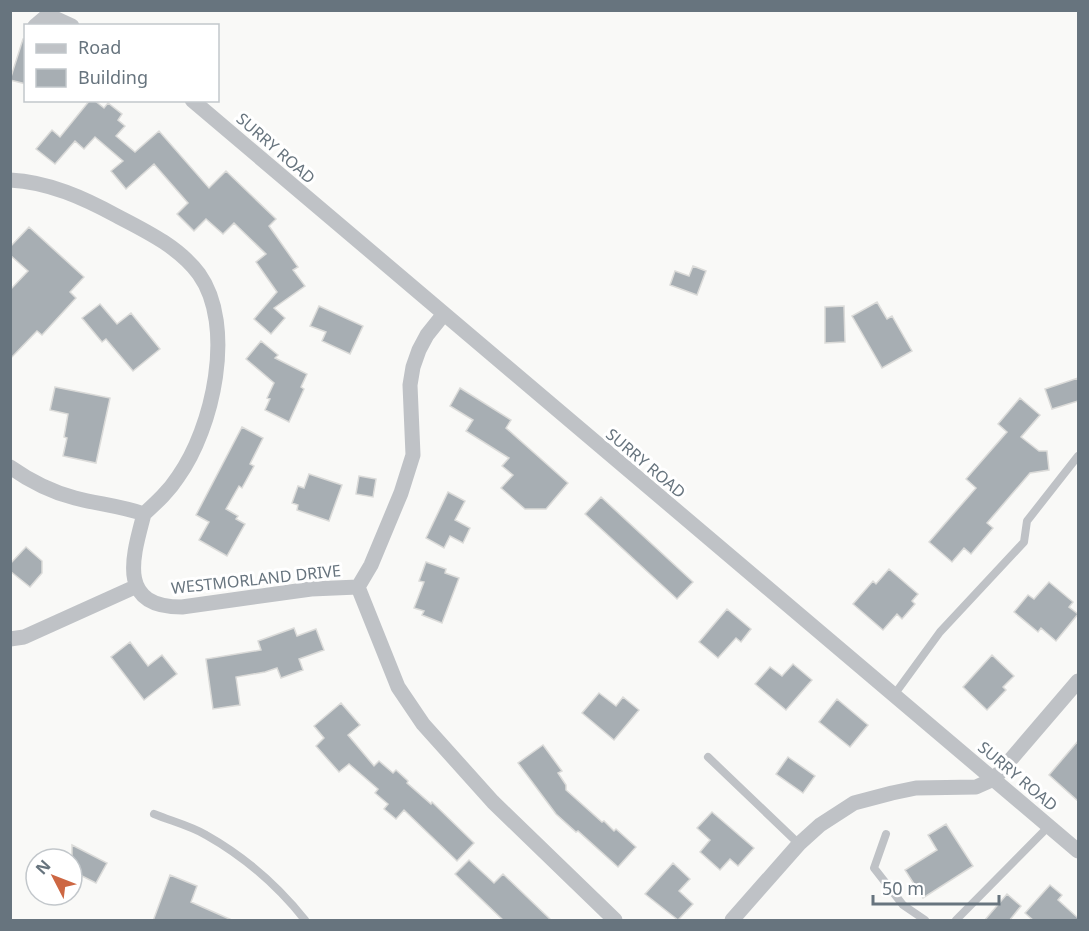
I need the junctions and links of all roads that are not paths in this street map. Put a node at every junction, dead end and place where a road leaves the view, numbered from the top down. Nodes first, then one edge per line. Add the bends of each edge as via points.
1 (37, 24) edge
2 (68, 24) edge
3 (194, 102) edge
4 (10, 180) edge
5 (443, 315) junction
6 (1078, 456) edge
7 (10, 467) edge
8 (144, 514) junction
9 (137, 586) junction
10 (358, 587) junction
11 (10, 639) edge
12 (1078, 681) edge
13 (894, 695) junction
14 (708, 757) dead end
15 (994, 779) junction
16 (154, 814) dead end
17 (1049, 826) junction
18 (886, 834) dead end
19 (799, 844) junction
20 (1078, 851) edge
21 (305, 921) edge
22 (615, 921) edge
23 (732, 921) edge
24 (925, 921) edge
25 (956, 921) edge

1 - 2 street via 48,15
3 - 5 street, SURRY ROAD
4 - 8 street via 59,190 164,242 198,273 212,299 217,319 216,354 205,419 180,476
5 - 10 street via 427,335 413,367 413,455 401,493
5 - 13 street, SURRY ROAD
6 - 13 lane via 1027,521 1024,542 940,632
7 - 8 street via 40,485 74,498
8 - 9 street via 132,561
9 - 10 street, WESTMORLAND DRIVE via 152,600 172,607 311,589
9 - 11 street via 24,637
10 - 22 street, WESTMORLAND DRIVE via 398,687 423,724 493,802
12 - 15 street
13 - 15 street, SURRY ROAD
14 - 19 lane
15 - 17 street, SURRY ROAD
15 - 19 street via 976,787 916,788 854,803
16 - 21 lane via 205,834 256,868
17 - 20 street, SURRY ROAD
17 - 25 lane
18 - 24 lane via 874,868 903,905
19 - 23 street

